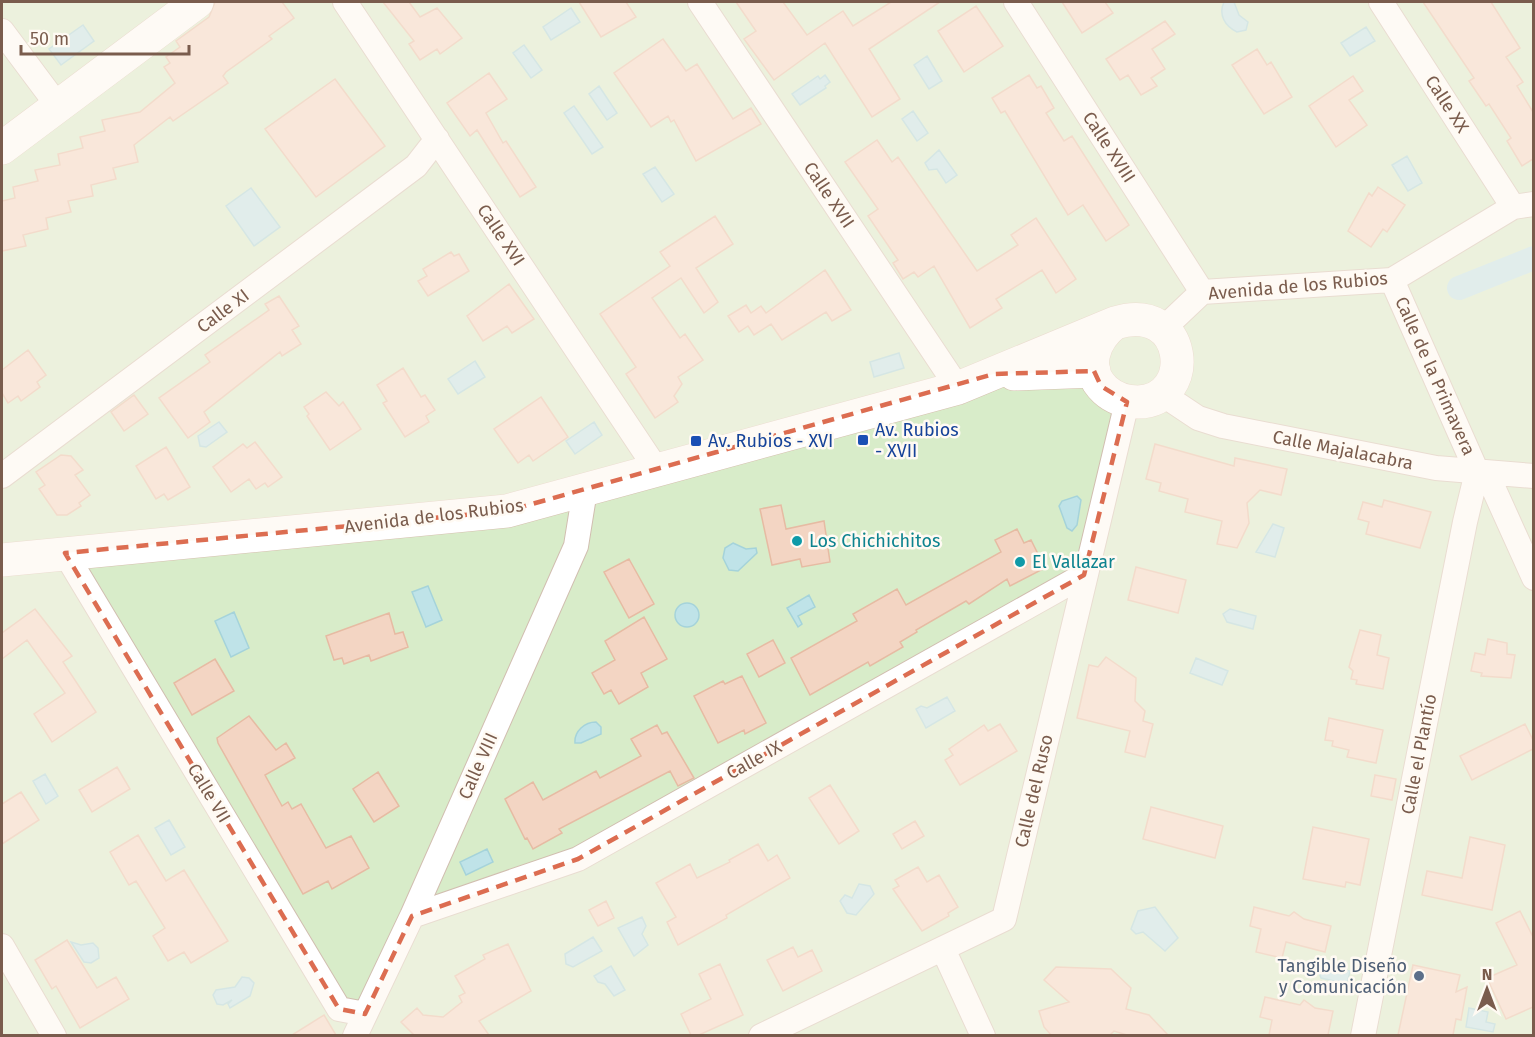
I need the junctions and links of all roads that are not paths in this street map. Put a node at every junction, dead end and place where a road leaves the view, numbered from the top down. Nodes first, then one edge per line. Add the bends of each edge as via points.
1 (197, 2) edge
2 (345, 2) edge
3 (700, 2) edge
4 (1016, 2) edge
5 (1381, 2) edge
6 (2, 31) edge
7 (58, 106) junction
8 (437, 139) junction
9 (2, 148) edge
10 (1523, 206) edge
11 (1392, 280) junction
12 (1202, 292) junction
13 (1115, 323) junction
14 (1164, 328) junction
15 (1094, 371) junction
16 (994, 374) junction
17 (958, 388) junction
18 (1162, 394) junction
19 (1127, 402) junction
20 (657, 470) junction
21 (1485, 473) junction
22 (2, 476) edge
23 (1533, 476) edge
24 (585, 490) junction
25 (65, 553) junction
26 (2, 560) edge
27 (1084, 575) junction
28 (1533, 578) edge
29 (412, 916) junction
30 (2, 946) edge
31 (943, 949) junction
32 (365, 1014) junction
33 (54, 1035) edge
34 (355, 1035) edge
35 (761, 1035) edge
36 (983, 1035) edge
37 (1363, 1035) edge

1 - 7 street
2 - 8 street, Calle XVI
3 - 17 street, Calle XVII
4 - 12 street, Calle XVIII
5 - 10 street, Calle XX
6 - 7 street
7 - 9 street
8 - 20 street, Calle XVI
8 - 22 street, Calle XI via 416,166
10 - 11 street, Avenida de los Rubios
11 - 12 street, Avenida de los Rubios
11 - 21 street, Calle de la Primavera
12 - 14 street, Avenida de los Rubios
13 - 14 street, Avenida de los Rubios via 1131,318 1149,320
13 - 15 street via 1096,343
13 - 16 street, Avenida de los Rubios
14 - 18 street via 1175,343 1178,361 1174,379
15 - 16 street, Avenida de los Rubios
15 - 19 street via 1101,386 1113,397
16 - 17 street, Avenida de los Rubios
17 - 20 street, Avenida de los Rubios
18 - 19 street via 1146,402
18 - 21 street, Calle Majalacabra via 1198,418 1223,426 1436,468
19 - 27 street, Calle del Ruso
20 - 24 street, Avenida de los Rubios
21 - 23 street, Calle Majalacabra
21 - 28 street, Calle de la Primavera
21 - 37 street, Calle el Plantío via 1465,522
24 - 25 street, Avenida de los Rubios via 507,511
24 - 29 street, Calle VIII via 576,546
25 - 26 street, Avenida de los Rubios
25 - 32 street, Calle VII via 339,1010
27 - 29 street, Calle IX via 578,859
27 - 31 street, Calle del Ruso via 1004,919
29 - 32 street, Calle VIII
30 - 33 street
31 - 35 street, Calle del Ruso
31 - 36 street
32 - 34 street, Calle VIII

